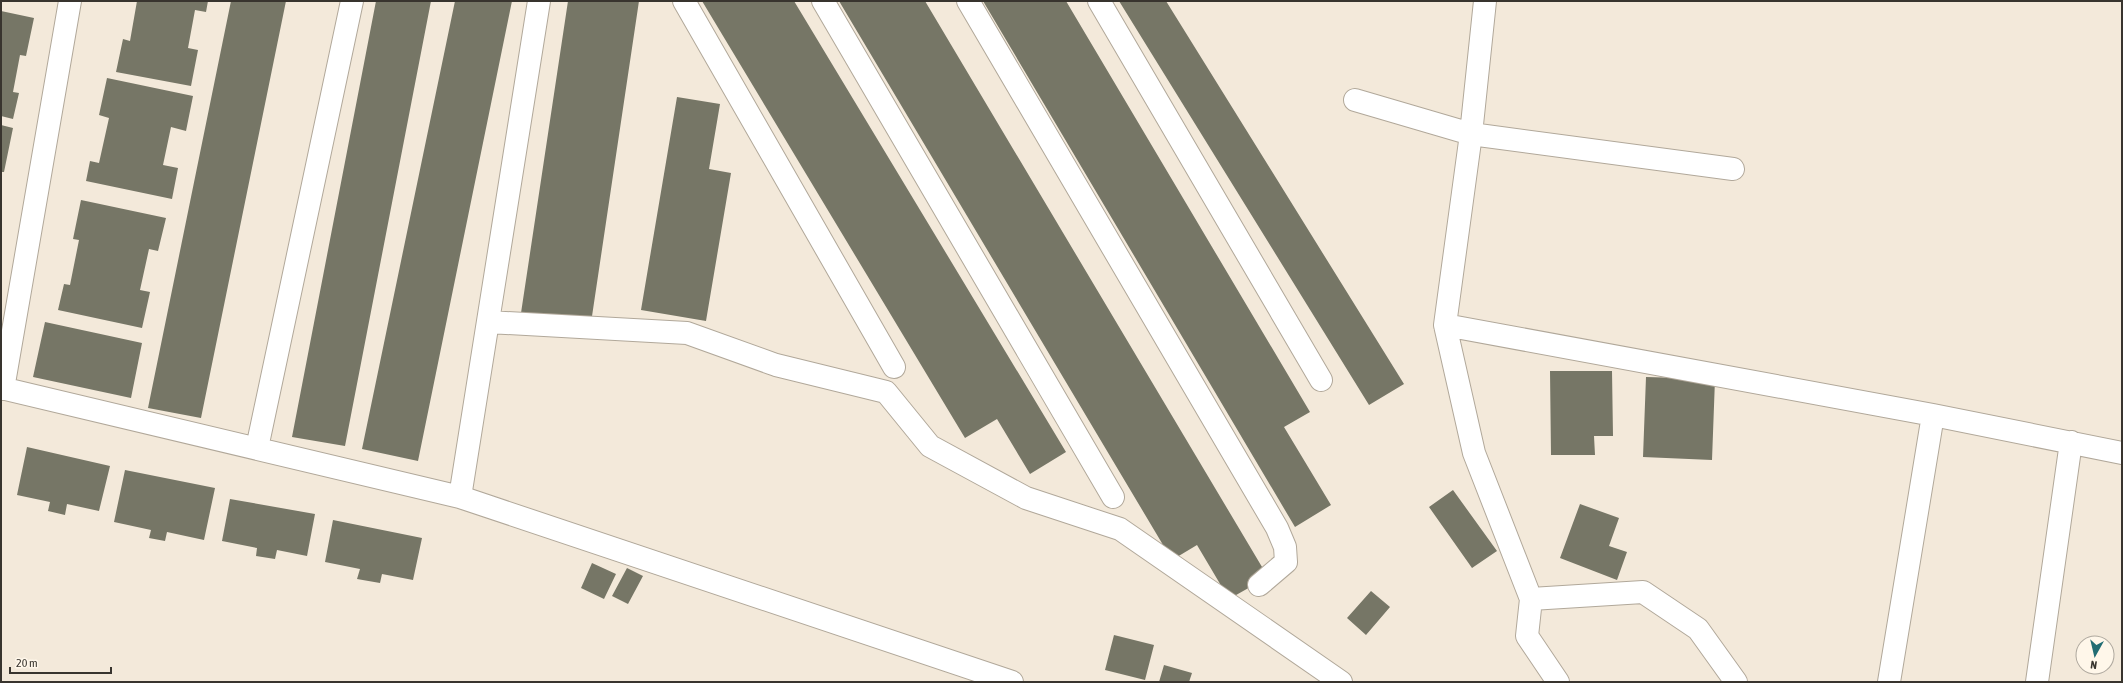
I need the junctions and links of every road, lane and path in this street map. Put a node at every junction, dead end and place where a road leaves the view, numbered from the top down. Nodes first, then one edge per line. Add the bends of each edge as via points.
1 (70, 1) edge
2 (352, 1) edge
3 (539, 1) edge
4 (684, 1) edge
5 (823, 1) edge
6 (968, 1) edge
7 (1099, 1) edge
8 (1485, 1) edge
9 (1355, 100) dead end
10 (1471, 134) junction
11 (1733, 169) dead end
12 (488, 322) junction
13 (1445, 325) junction
14 (894, 367) dead end
15 (1321, 380) dead end
16 (2, 389) edge
17 (1933, 415) junction
18 (2071, 442) junction
19 (257, 448) junction
20 (2122, 453) edge
21 (460, 497) junction
22 (1113, 497) dead end
23 (1259, 585) dead end
24 (1532, 598) junction
25 (1012, 682) edge
26 (1341, 682) edge
27 (1558, 682) edge
28 (1736, 682) edge
29 (1889, 682) edge
30 (2037, 682) edge

1 - 16 street
2 - 19 street
3 - 12 street
4 - 14 street
5 - 22 street
6 - 23 street via 1277,528 1286,547 1286,562
7 - 15 street
8 - 10 street
9 - 10 street
10 - 11 street
10 - 13 street
12 - 21 street
12 - 26 street via 687,333 776,365 886,392 930,446 1026,498 1120,529
13 - 17 street
13 - 24 street via 1474,453
16 - 19 street
17 - 18 street
17 - 29 street
18 - 20 street
18 - 30 street
19 - 21 street
21 - 25 street
24 - 27 street via 1527,636
24 - 28 street via 1643,592 1698,629

